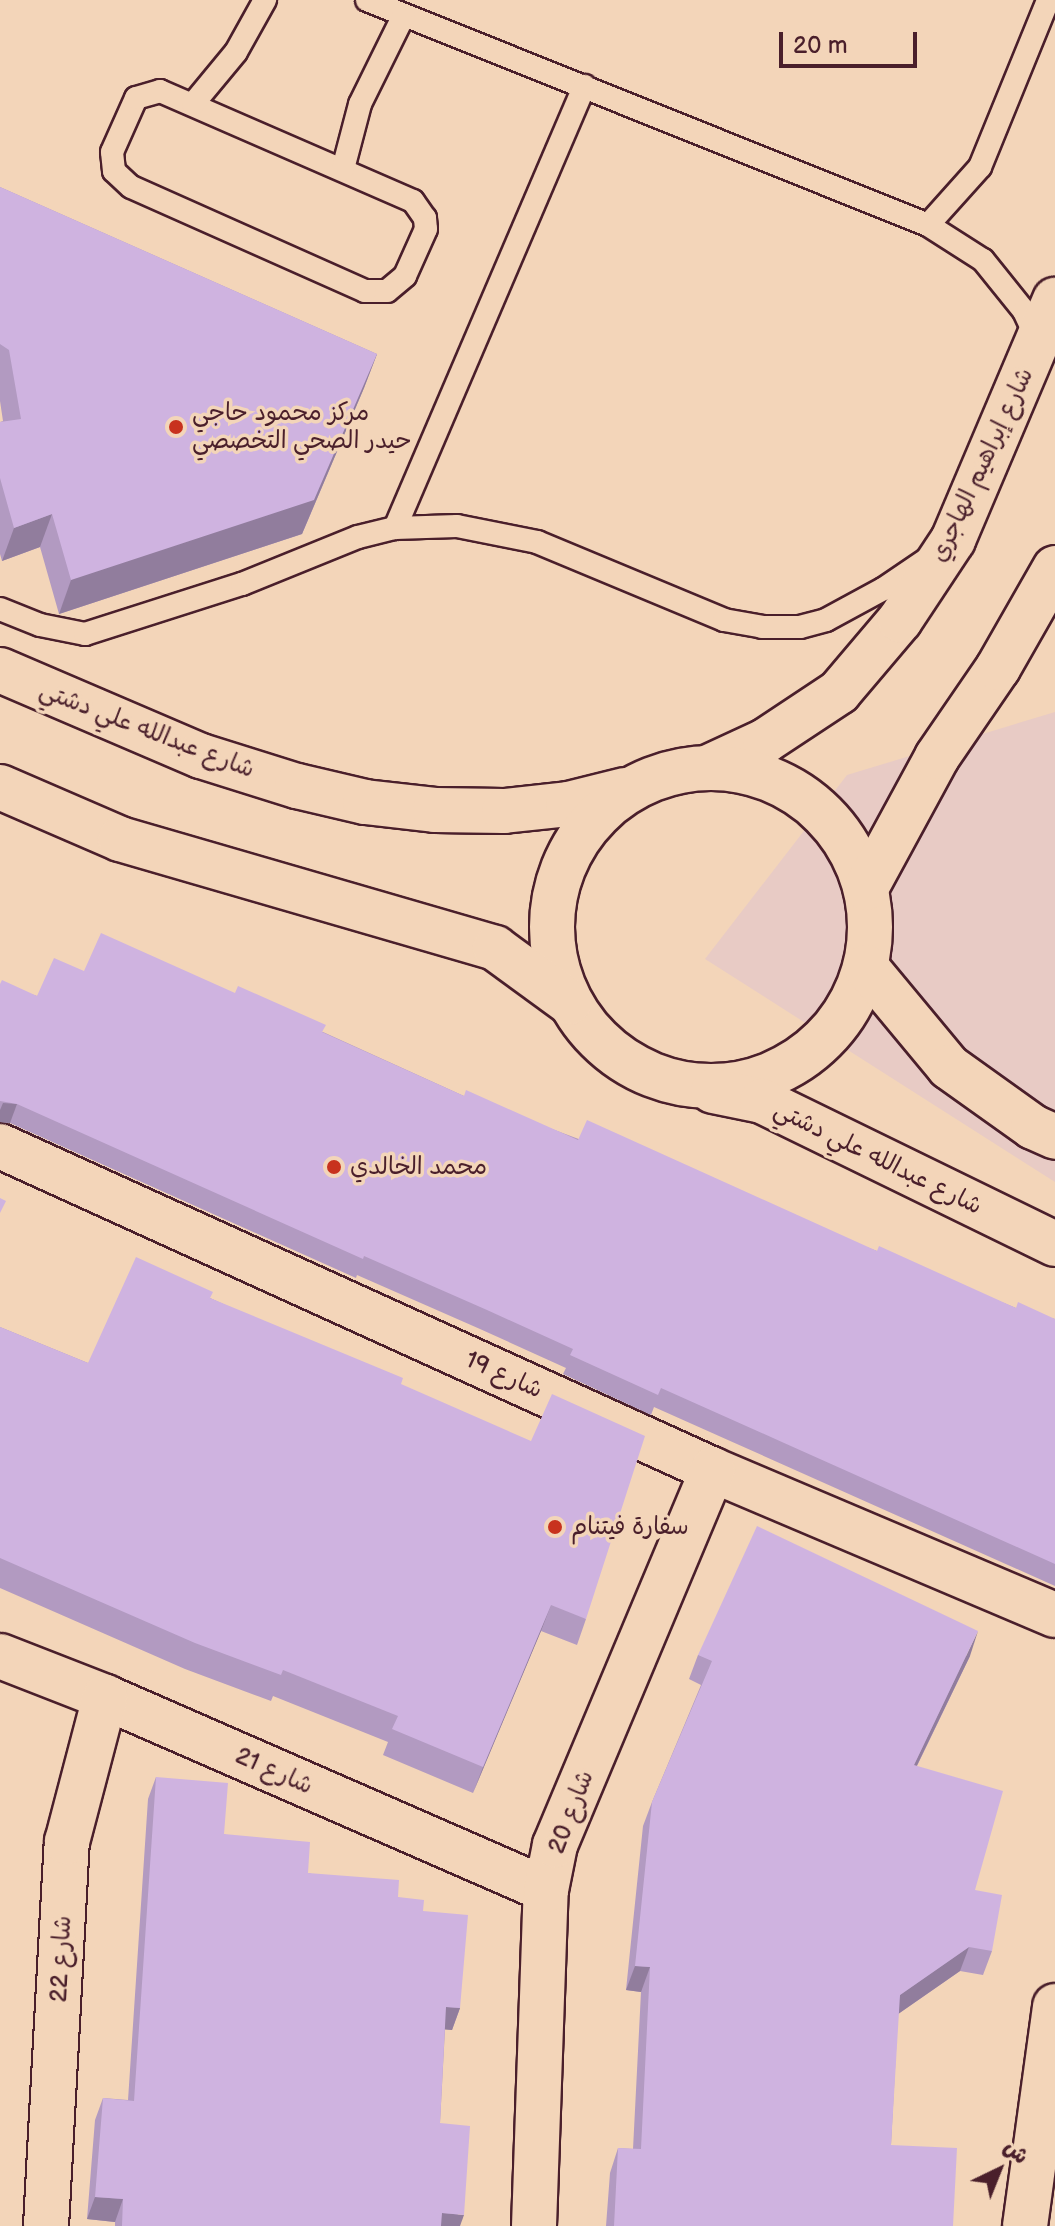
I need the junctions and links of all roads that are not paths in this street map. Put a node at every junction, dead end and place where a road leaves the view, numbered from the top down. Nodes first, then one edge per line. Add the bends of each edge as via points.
1 (265, 0) edge
2 (367, 0) edge
3 (1048, 0) edge
4 (404, 15) junction
5 (584, 86) junction
6 (193, 104) junction
7 (343, 169) junction
8 (928, 225) junction
9 (1055, 300) edge
10 (1038, 341) junction
11 (395, 528) junction
12 (953, 540) junction
13 (1055, 568) edge
14 (0, 609) edge
15 (0, 670) edge
16 (709, 767) junction
17 (0, 787) edge
18 (627, 790) junction
19 (866, 888) junction
20 (866, 967) junction
21 (569, 1002) junction
22 (695, 1087) junction
23 (1055, 1137) edge
24 (0, 1146) edge
25 (1055, 1244) edge
26 (713, 1470) junction
27 (1055, 1615) edge
28 (0, 1656) edge
29 (105, 1697) junction
30 (546, 1890) junction
31 (1055, 2006) edge
32 (46, 2226) edge
33 (534, 2226) edge
34 (1025, 2226) edge

1 - 6 lane via 236,52
2 - 4 lane
3 - 8 lane via 980,167
4 - 5 lane
4 - 7 lane via 360,104
5 - 8 lane
5 - 11 lane
6 - 7 lane
6 - 7 lane via 160,91 136,98 112,152 120,179 365,291 387,291 405,276 424,241 425,218 404,195
8 - 10 lane via 983,260 1024,311
9 - 10 main road, شارع إبراهيم الهاجري
10 - 12 main road, شارع إبراهيم الهاجري
11 - 12 lane via 457,526 537,542 724,620 762,627 800,627 826,620 883,589
11 - 14 lane via 85,634 63,632
12 - 16 main road, شارع إبراهيم الهاجري via 900,620 839,692 765,741
13 - 19 main road via 998,668 923,781
15 - 18 main road, شارع عبدالله علي دشتي via 201,756 365,802 504,811
16 - 18 main road via 656,776
16 - 19 main road via 761,775 808,800 845,839
17 - 21 main road via 120,839 495,948
18 - 21 main road via 582,830 555,884 551,945
19 - 20 main road via 871,928
20 - 22 main road via 843,1018 803,1059 752,1082
20 - 23 main road via 949,1067
21 - 22 main road, شارع عبدالله علي دشتي via 608,1049 649,1075
22 - 25 main road, شارع عبدالله علي دشتي via 762,1101
24 - 26 main road, شارع 19
26 - 27 main road, شارع 19
26 - 30 main road, شارع 20 via 555,1845
28 - 29 main road, شارع 21
29 - 30 main road, شارع 21
29 - 32 main road, شارع 22 via 67,1842
30 - 33 main road, شارع 20
31 - 34 main road

